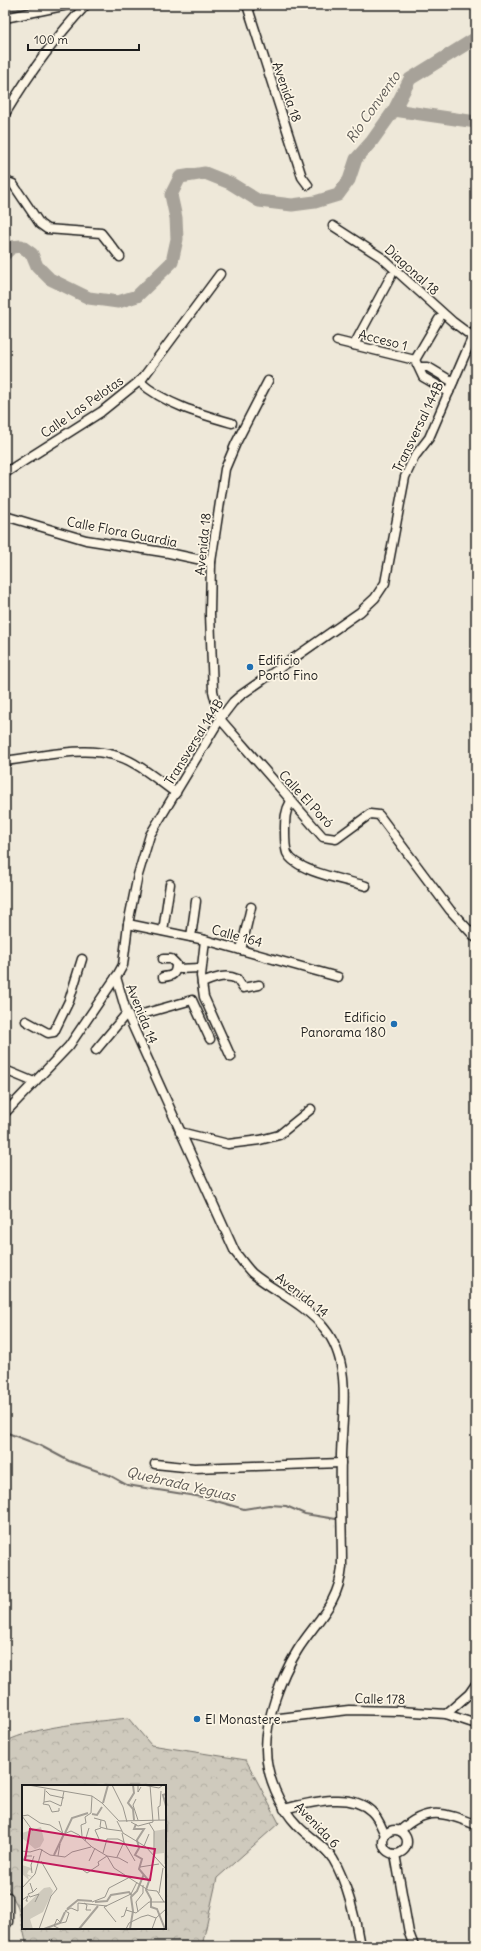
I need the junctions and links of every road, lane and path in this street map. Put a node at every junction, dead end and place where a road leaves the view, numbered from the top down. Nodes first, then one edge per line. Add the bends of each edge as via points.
1 (68, 5) edge
2 (86, 5) edge
3 (247, 5) edge
4 (5, 18) edge
5 (5, 114) edge
6 (5, 182) edge
7 (308, 185) dead end
8 (333, 226) dead end
9 (120, 257) dead end
10 (220, 274) dead end
11 (391, 276) dead end
12 (439, 320) dead end
13 (474, 333) edge
14 (337, 341) dead end
15 (354, 345) junction
16 (418, 364) junction
17 (140, 381) junction
18 (268, 381) dead end
19 (454, 382) junction
20 (449, 392) junction
21 (232, 423) dead end
22 (5, 473) edge
23 (5, 516) edge
24 (211, 562) junction
25 (220, 719) junction
26 (5, 761) edge
27 (176, 793) junction
28 (291, 801) junction
29 (170, 884) dead end
30 (366, 886) dead end
31 (196, 901) dead end
32 (251, 907) dead end
33 (128, 924) junction
34 (163, 931) junction
35 (191, 937) junction
36 (476, 938) edge
37 (205, 940) junction
38 (241, 950) junction
39 (82, 959) dead end
40 (163, 959) dead end
41 (201, 968) junction
42 (176, 969) junction
43 (116, 977) junction
44 (163, 977) dead end
45 (338, 977) dead end
46 (202, 983) junction
47 (259, 985) dead end
48 (128, 1013) junction
49 (146, 1013) dead end
50 (26, 1021) dead end
51 (218, 1029) junction
52 (96, 1050) dead end
53 (231, 1057) dead end
54 (5, 1070) edge
55 (34, 1082) junction
56 (311, 1109) dead end
57 (5, 1113) edge
58 (180, 1132) junction
59 (341, 1463) junction
60 (156, 1464) dead end
61 (297, 1652) joint
62 (476, 1684) edge
63 (446, 1714) junction
64 (270, 1718) junction
65 (476, 1724) edge
66 (284, 1809) junction
67 (476, 1825) edge
68 (400, 1831) junction
69 (386, 1835) junction
70 (395, 1854) junction
71 (8, 1897) dead end
72 (5, 1925) edge
73 (360, 1946) edge
74 (414, 1946) edge

1 - 4 street
2 - 5 street via 55,39
3 - 7 street, Avenida 18 via 302,176
6 - 9 street via 12,184 40,224 47,229 100,234
8 - 13 street, Diagonal 18 via 381,257 447,317
10 - 17 street, Calle Las Pelotas
11 - 15 street
12 - 16 street
13 - 19 street, Transversal 144B
14 - 15 street, Acceso 1
15 - 16 street, Acceso 1
16 - 19 street, Acceso 1
16 - 20 street via 423,377
17 - 21 street via 165,399
17 - 22 street, Calle Las Pelotas via 101,412
18 - 24 street, Avenida 18 via 225,469
19 - 20 street, Transversal 144B
20 - 25 street, Transversal 144B via 429,438 415,456 405,477 384,584 375,598 301,657 241,694
23 - 24 street, Calle Flora Guardia via 86,540
24 - 25 street, Avenida 18 via 213,691
25 - 27 street, Transversal 144B
25 - 28 street, Calle El Poró
26 - 27 street via 80,751 114,754 135,763
27 - 33 street, Transversal 144B via 150,835 138,875
28 - 30 street via 285,811 285,837 287,852 294,861 304,868
28 - 36 street, Calle El Poró via 327,839 336,839 370,814 379,815 450,910
29 - 34 street
31 - 35 street
32 - 38 street
33 - 34 street, Calle 164
33 - 43 street, Transversal 144B via 123,965
34 - 35 street, Calle 164
35 - 37 street, Calle 164
37 - 38 street, Calle 164
37 - 41 street
38 - 45 street, Calle 164
39 - 50 street via 54,1032 48,1033
40 - 42 street via 174,961
41 - 42 street
41 - 46 street
42 - 44 street via 173,975
43 - 48 street, Avenida 14
43 - 55 street, Transversal 144B via 69,1046
46 - 47 street via 226,976 237,979 243,988
46 - 51 street via 209,1010
48 - 52 street
48 - 58 street, Avenida 14
49 - 51 street via 192,1000 208,1036
51 - 53 street
54 - 55 street
55 - 57 street, Transversal 144B
56 - 58 street via 278,1135 260,1140 228,1144
58 - 59 street, Avenida 14 via 235,1252 252,1272 296,1302 332,1339 338,1352 344,1396
59 - 60 street via 194,1468
59 - 61 street, Avenida 14 via 341,1584 326,1612
61 - 64 street, Avenida 6 via 282,1680
62 - 63 street via 469,1694
63 - 64 street, Calle 178 via 349,1710
63 - 65 street, Calle 178
64 - 66 street, Avenida 6 via 266,1750 268,1766
66 - 69 street via 306,1803 353,1800 371,1811
66 - 73 street, Avenida 6 via 297,1826 324,1848 333,1860 348,1894
67 - 68 street via 450,1815 432,1813 423,1815
68 - 69 street via 395,1830
68 - 70 street via 404,1834 407,1845 405,1850
69 - 70 street via 383,1845 390,1853
70 - 74 street via 409,1933
71 - 72 street via 8,1922

